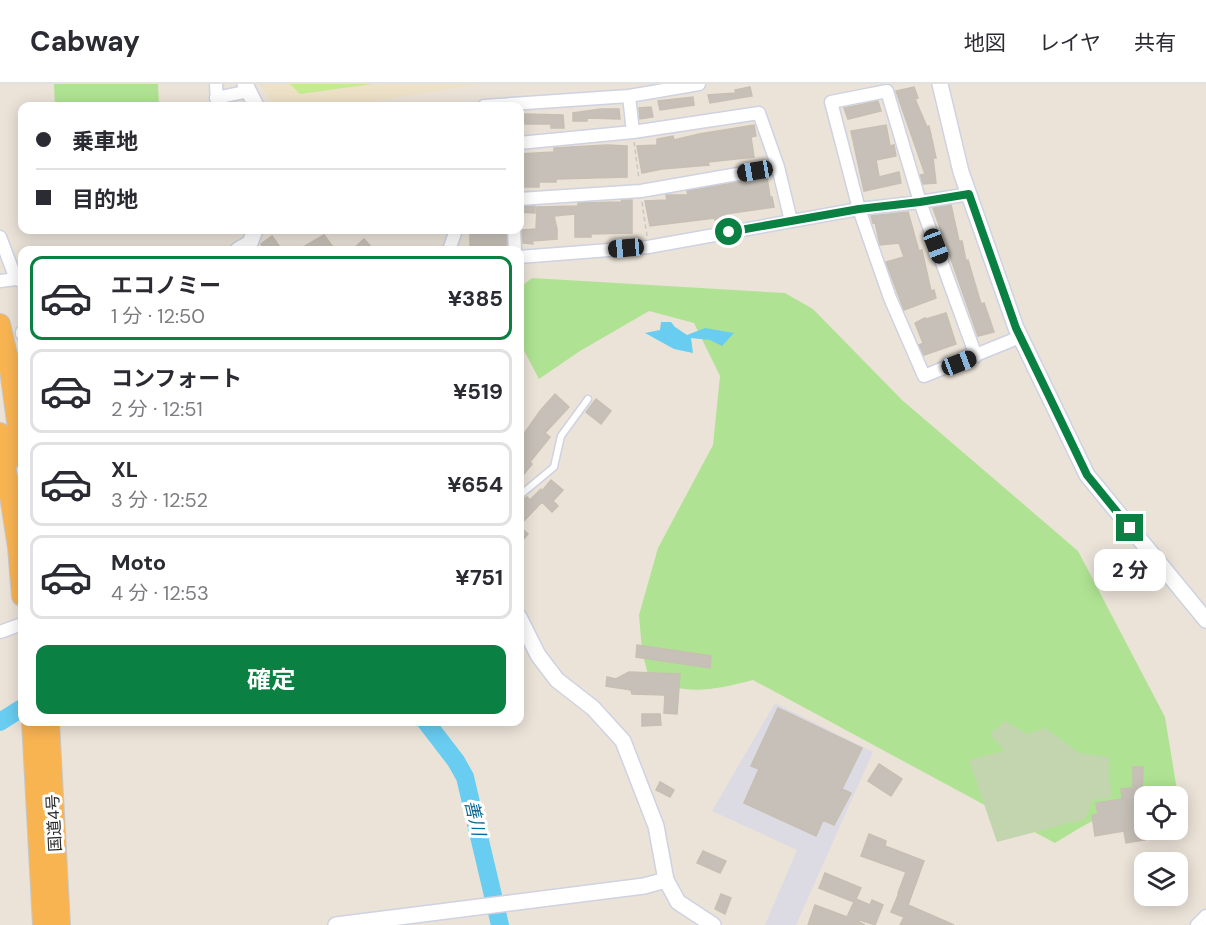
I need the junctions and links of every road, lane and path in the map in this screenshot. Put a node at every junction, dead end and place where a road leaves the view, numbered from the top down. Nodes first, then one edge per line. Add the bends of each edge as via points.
1 (216, 84) edge
2 (699, 84) edge
3 (939, 84) edge
4 (247, 88) edge
5 (629, 96) junction
6 (217, 102) edge
7 (254, 102) edge
8 (524, 103) edge
9 (633, 132) junction
10 (524, 142) edge
11 (778, 167) junction
12 (969, 194) junction
13 (524, 199) edge
14 (920, 202) junction
15 (859, 209) junction
16 (790, 221) junction
17 (0, 237) edge
18 (524, 257) edge
19 (18, 278) edge
20 (18, 280) edge
21 (0, 281) edge
22 (0, 324) edge
23 (1020, 337) junction
24 (976, 356) junction
25 (588, 399) dead end
26 (18, 426) edge
27 (0, 433) edge
28 (524, 492) edge
29 (18, 548) edge
30 (1206, 620) edge
31 (18, 625) edge
32 (524, 627) edge
33 (0, 632) edge
34 (41, 726) edge
35 (666, 880) junction
36 (1206, 916) edge
37 (43, 925) edge
38 (60, 925) edge
39 (336, 925) edge
40 (713, 925) edge
41 (1197, 925) edge

1 - 6 street
2 - 5 street
3 - 12 street
4 - 6 street
4 - 7 street
5 - 8 street
5 - 9 street
9 - 10 street
9 - 11 street via 759,113
11 - 13 street via 641,191
11 - 16 street
12 - 14 street
12 - 23 street
14 - 15 street
14 - 15 street via 886,91 831,102
14 - 24 street
15 - 16 street
15 - 24 street via 890,298 924,376
16 - 18 street via 648,246
17 - 19 street
20 - 21 street
22 - 26 highway
23 - 24 street
23 - 30 street via 1087,475
25 - 28 lane via 561,436 554,467
27 - 29 highway
31 - 33 street
32 - 35 street via 557,680 593,708 623,741 656,826
34 - 37 highway, 国道4号
34 - 38 highway, 国道4号
35 - 39 street
35 - 40 street via 678,902
36 - 41 street

